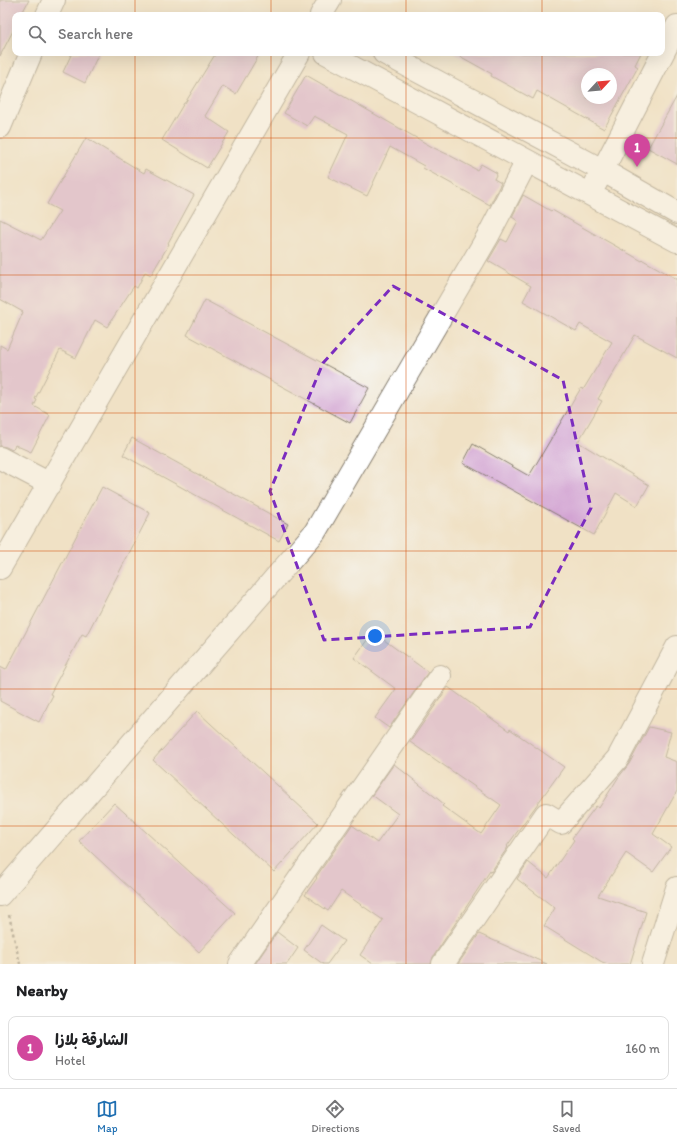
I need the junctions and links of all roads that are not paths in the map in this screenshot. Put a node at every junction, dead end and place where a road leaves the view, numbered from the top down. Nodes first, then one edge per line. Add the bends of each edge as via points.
1 (54, 0) edge
2 (330, 0) edge
3 (49, 12) edge
4 (323, 12) edge
5 (677, 26) edge
6 (665, 49) edge
7 (30, 56) edge
8 (297, 56) edge
9 (332, 56) edge
10 (390, 56) edge
11 (661, 56) edge
12 (0, 127) edge
13 (527, 161) junction
14 (602, 170) junction
15 (590, 195) junction
16 (677, 213) edge
17 (677, 242) edge
18 (0, 458) edge
19 (50, 484) junction
20 (0, 568) edge
21 (677, 647) edge
22 (440, 676) dead end
23 (677, 888) edge
24 (2, 893) edge
25 (240, 964) edge
26 (443, 964) edge
27 (653, 964) edge

1 - 3 street
2 - 4 street
5 - 6 street
7 - 12 street
8 - 19 street
9 - 13 street
10 - 14 street
11 - 14 street
13 - 15 street
13 - 24 street via 488,236 315,532
14 - 15 street
14 - 16 street
15 - 17 street
18 - 19 street
19 - 20 street
21 - 26 street via 618,758 562,824 546,814
22 - 25 street
23 - 27 street

